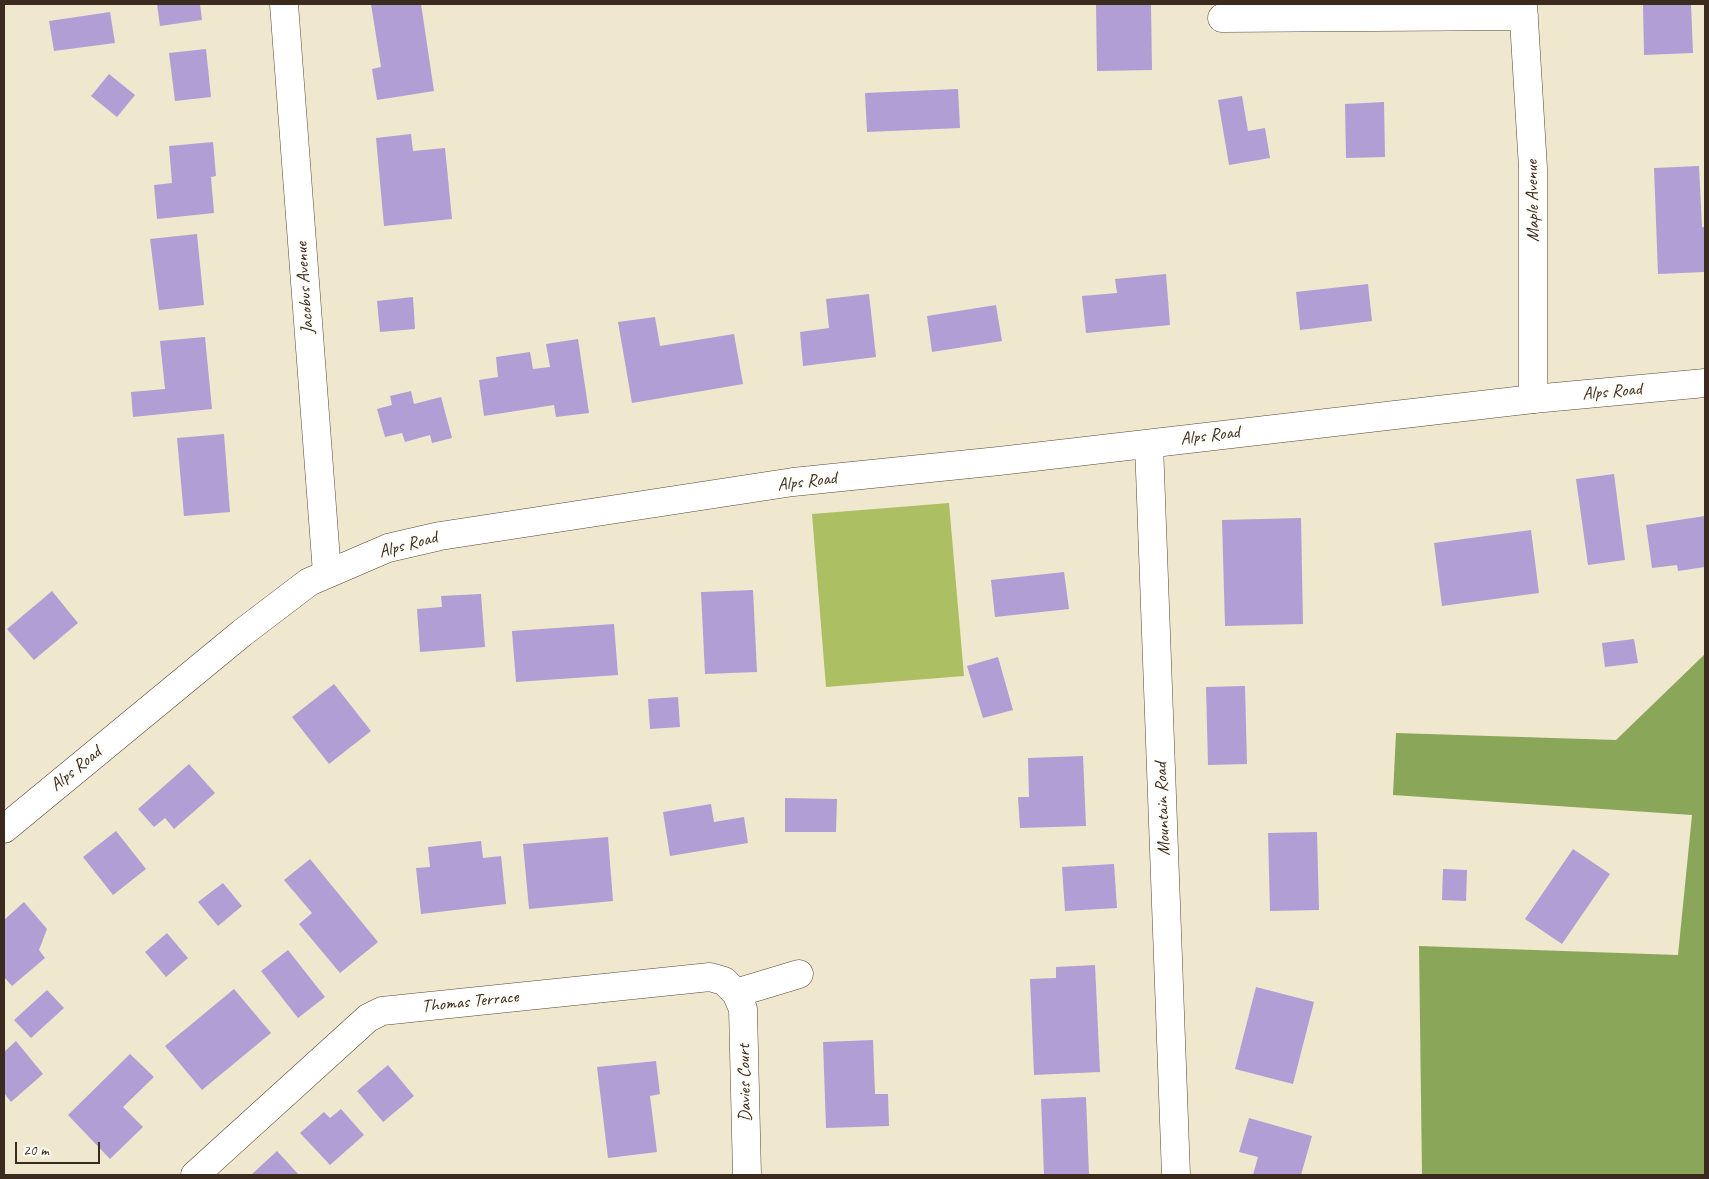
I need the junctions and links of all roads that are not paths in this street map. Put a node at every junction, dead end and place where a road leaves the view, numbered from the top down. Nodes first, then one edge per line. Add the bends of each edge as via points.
1 (284, 4) edge
2 (1523, 10) edge
3 (1222, 18) dead end
4 (1705, 383) edge
5 (1533, 399) junction
6 (1149, 444) junction
7 (327, 573) junction
8 (4, 828) edge
9 (799, 974) dead end
10 (736, 993) junction
11 (195, 1175) edge
12 (746, 1175) edge
13 (1176, 1175) edge

1 - 7 street, Jacobus Avenue
2 - 3 street
2 - 5 street, Maple Avenue via 1533,168
4 - 5 street, Alps Road
5 - 6 street, Alps Road
6 - 7 street, Alps Road via 793,482 440,536 388,548
6 - 13 street, Mountain Road
7 - 8 street, Alps Road via 309,582 242,633
9 - 10 street
10 - 11 street, Thomas Terrace via 724,981 710,977 382,1011 368,1018
10 - 12 street, Davies Court via 743,1010

